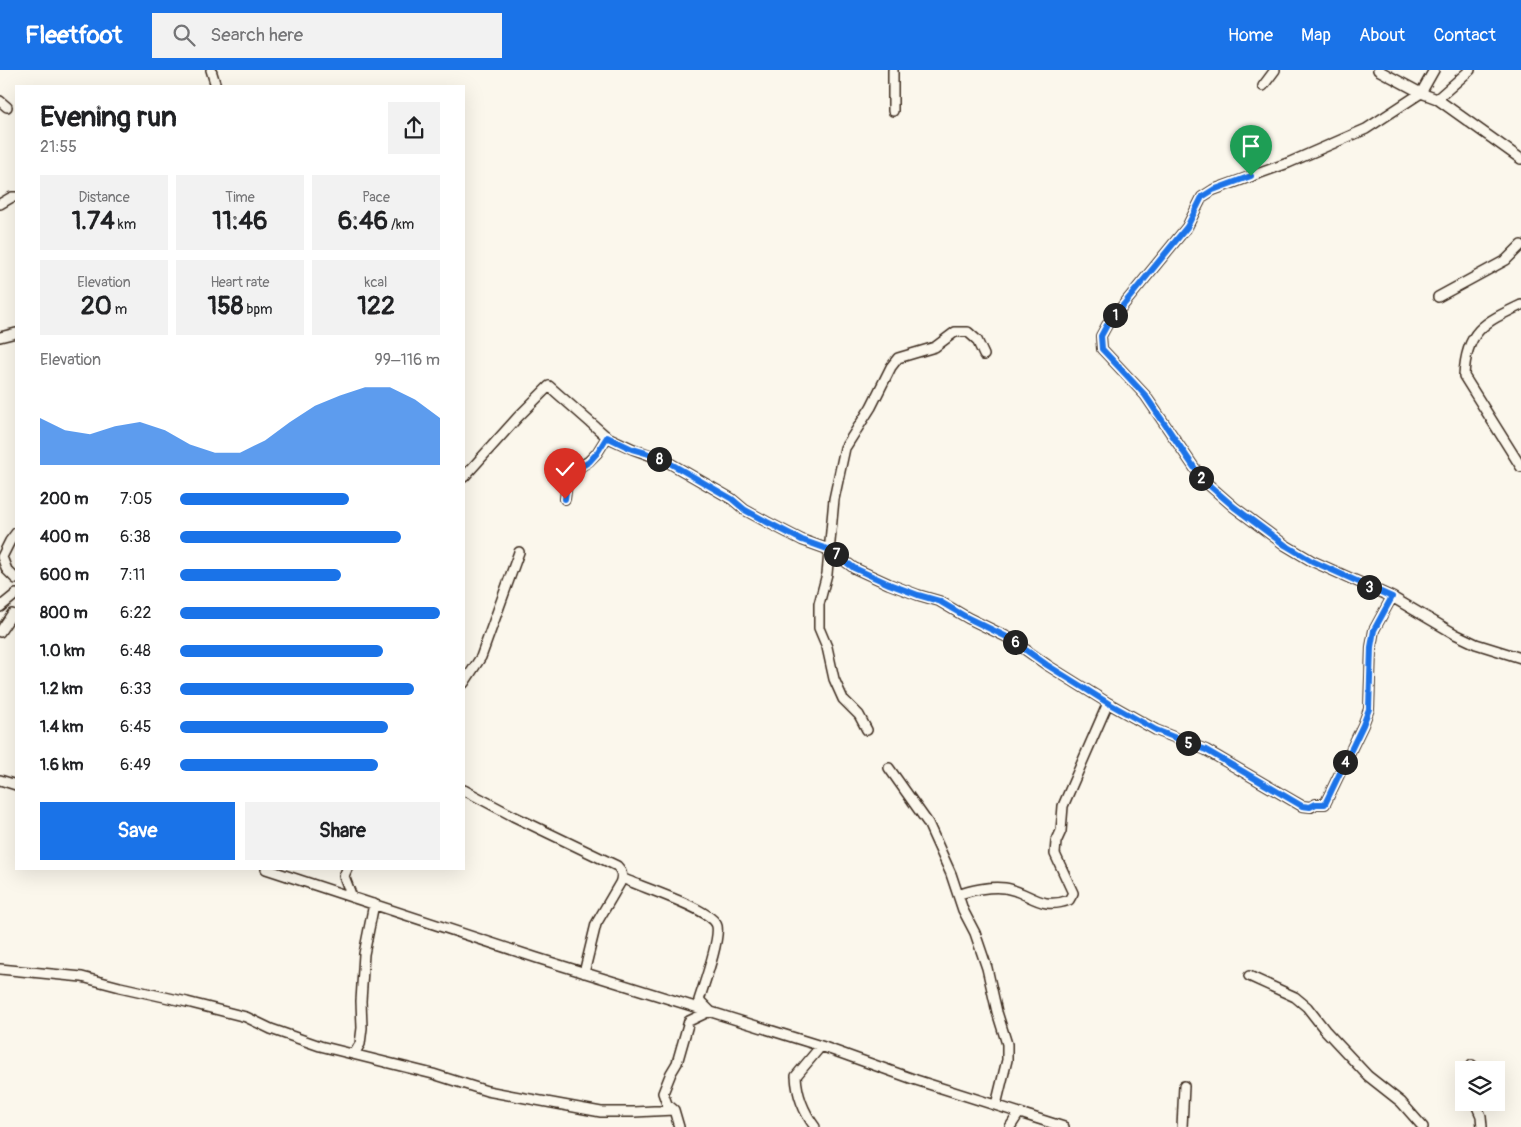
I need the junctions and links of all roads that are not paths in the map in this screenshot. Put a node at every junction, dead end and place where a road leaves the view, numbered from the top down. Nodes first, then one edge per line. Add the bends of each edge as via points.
1 (212, 70) edge
2 (893, 70) edge
3 (1275, 70) edge
4 (1378, 70) edge
5 (1434, 70) edge
6 (1470, 70) edge
7 (216, 85) edge
8 (1263, 86) dead end
9 (1421, 93) junction
10 (1437, 99) junction
11 (893, 111) dead end
12 (1521, 159) edge
13 (15, 197) edge
14 (0, 204) edge
15 (1521, 246) edge
16 (1438, 297) dead end
17 (1521, 305) edge
18 (15, 333) edge
19 (0, 337) edge
20 (984, 355) dead end
21 (607, 437) junction
22 (1521, 468) edge
23 (465, 476) edge
24 (565, 499) dead end
25 (15, 534) edge
26 (830, 550) junction
27 (519, 552) dead end
28 (15, 579) edge
29 (15, 595) edge
30 (1392, 597) junction
31 (0, 606) edge
32 (0, 613) edge
33 (14, 614) edge
34 (0, 632) edge
35 (1521, 658) edge
36 (465, 681) edge
37 (1108, 703) junction
38 (867, 730) dead end
39 (889, 768) dead end
40 (0, 780) edge
41 (15, 785) edge
42 (465, 791) edge
43 (269, 870) edge
44 (347, 870) edge
45 (622, 878) junction
46 (958, 895) junction
47 (352, 897) junction
48 (374, 904) junction
49 (0, 969) edge
50 (584, 973) junction
51 (1249, 976) dead end
52 (710, 1011) junction
53 (821, 1046) junction
54 (354, 1054) junction
55 (1184, 1086) dead end
56 (996, 1105) junction
57 (674, 1110) junction
58 (1479, 1111) edge
59 (1019, 1113) junction
60 (679, 1127) edge
61 (815, 1127) edge
62 (1010, 1127) edge
63 (1064, 1127) edge
64 (1182, 1127) edge
65 (1423, 1127) edge
66 (1482, 1127) edge

1 - 7 street
2 - 11 street
3 - 8 street
4 - 9 street
5 - 9 street
6 - 10 street
9 - 10 street
9 - 30 street via 1366,129 1202,197 1187,227 1101,336 1102,349 1145,395 1208,485 1285,545 1312,561
10 - 12 street
13 - 14 street
15 - 16 street via 1506,260
17 - 22 street via 1493,318 1474,334 1465,359 1464,376
18 - 19 street
20 - 26 street via 977,340 968,332 956,332 935,347 898,358 845,448 834,499
21 - 23 street via 549,386
21 - 24 street via 589,462 572,472
21 - 26 street via 666,461 767,522
25 - 28 street via 2,557
26 - 37 street via 854,568 939,601 1009,638
26 - 38 street via 828,574 819,604 819,628 843,699 859,714
27 - 36 street via 481,657
29 - 31 street
30 - 35 street via 1476,644
30 - 37 street via 1374,630 1369,709 1325,804 1302,806 1206,750 1156,730
32 - 33 street
33 - 34 street
37 - 46 street via 1062,806 1061,831 1055,854 1073,892 1069,900 1059,904 1039,902 1004,888 970,890
39 - 46 street via 928,823
40 - 41 street
42 - 45 street via 617,866
43 - 47 street
44 - 47 street via 344,876
45 - 50 street via 596,924
45 - 52 street via 708,914 717,925 713,953 699,1000
46 - 56 street via 984,959 1007,1044 1007,1060
47 - 48 street
48 - 50 street
48 - 54 street via 364,954 360,1044
49 - 54 street via 82,977 187,1002 246,1017 320,1046
50 - 52 street
51 - 65 street via 1295,996 1368,1076 1401,1102
52 - 53 street
52 - 57 street via 690,1021 663,1094
53 - 56 street
53 - 61 street via 796,1076 797,1093
54 - 57 street via 487,1091 601,1112
55 - 64 street
56 - 59 street
57 - 60 street
58 - 66 street
59 - 62 street
59 - 63 street

